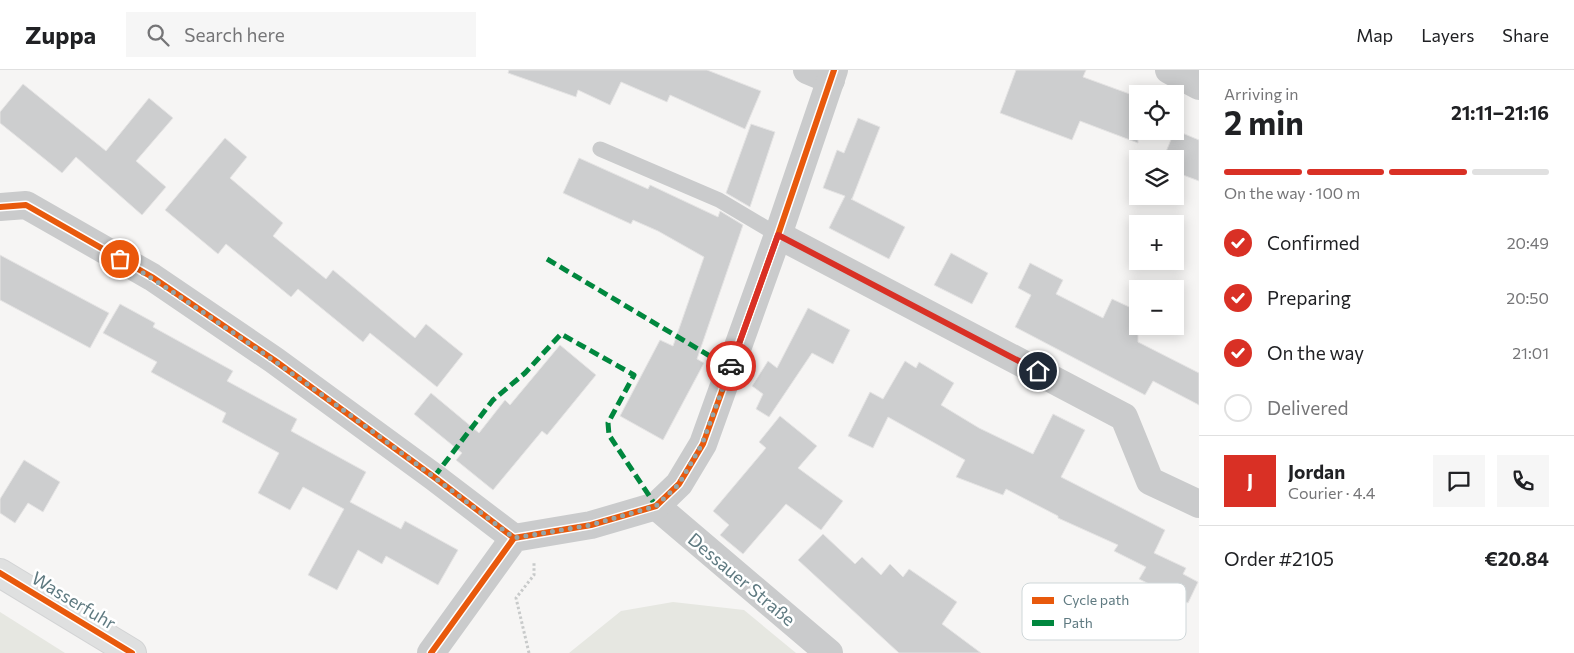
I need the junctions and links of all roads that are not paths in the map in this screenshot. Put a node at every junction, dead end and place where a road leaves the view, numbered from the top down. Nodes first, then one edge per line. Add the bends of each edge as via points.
1 (1169, 70) edge
2 (824, 73) edge
3 (1199, 86) edge
4 (600, 149) dead end
5 (0, 207) edge
6 (778, 235) junction
7 (1199, 504) edge
8 (656, 506) junction
9 (524, 536) junction
10 (0, 573) edge
11 (132, 653) edge
12 (431, 653) edge
13 (829, 653) edge

1 - 3 street
2 - 6 street
4 - 6 lane via 719,200
5 - 9 street via 26,205 152,277 274,360 434,477
6 - 7 street via 1124,417 1150,481
6 - 8 street via 702,444 679,484
8 - 9 street via 591,525
8 - 13 street, Dessauer Straße
9 - 12 street
10 - 11 main road, Wasserfuhr

